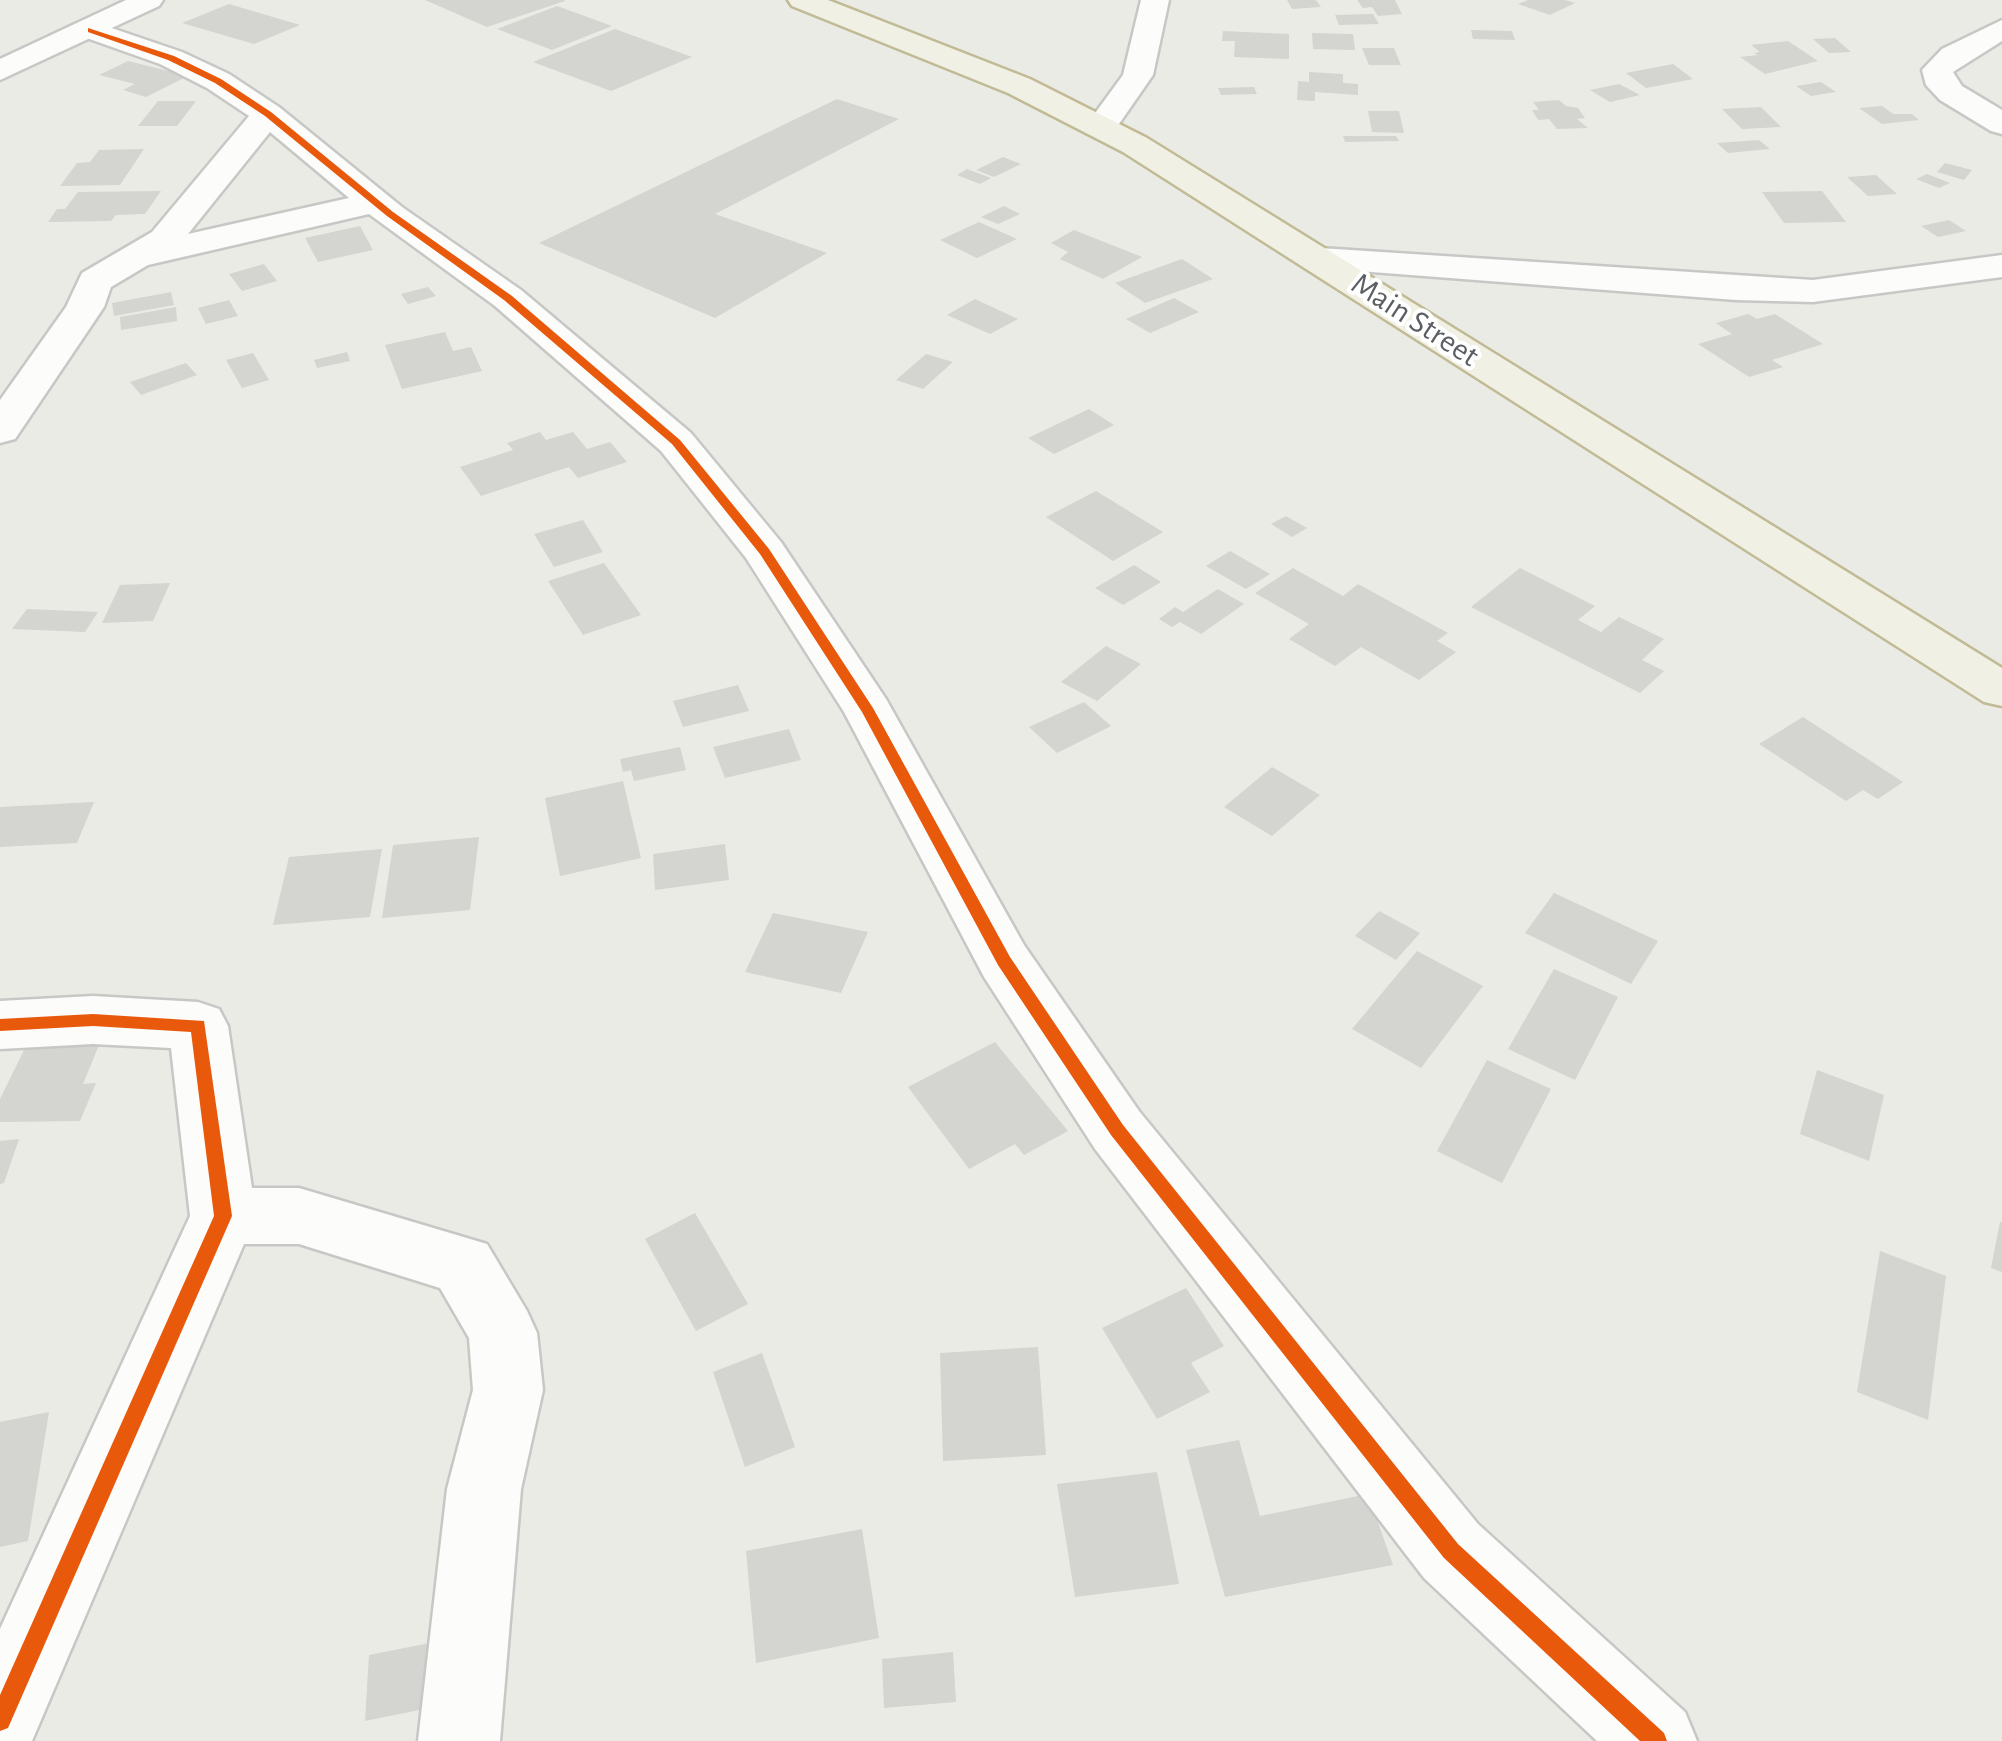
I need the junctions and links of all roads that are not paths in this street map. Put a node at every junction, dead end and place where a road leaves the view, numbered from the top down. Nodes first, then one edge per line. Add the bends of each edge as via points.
1 (149, 0) edge
2 (802, 0) edge
3 (1155, 0) edge
4 (1990, 0) edge
5 (2002, 4) edge
6 (91, 30) junction
7 (2002, 30) edge
8 (0, 71) edge
9 (268, 114) junction
10 (2002, 124) edge
11 (1101, 127) junction
12 (376, 202) junction
13 (128, 259) junction
14 (1320, 259) junction
15 (2002, 266) edge
16 (0, 430) edge
17 (2002, 690) edge
18 (0, 1025) edge
19 (223, 1216) junction
20 (0, 1720) edge
21 (459, 1741) edge
22 (1656, 1741) edge

1 - 6 street
2 - 11 highway, Main Street via 1019,86
3 - 11 street via 1138,75
4 - 5 street
6 - 8 street
6 - 9 street via 171,58
7 - 10 street via 1938,70 1951,93
9 - 12 street
9 - 13 street via 166,240
11 - 14 highway, Main Street
12 - 13 street
12 - 22 street via 508,298 676,442 765,552 868,711 1004,961 1118,1130 1452,1551
13 - 16 street via 95,281 85,307
14 - 15 street via 1813,290
14 - 17 highway, Main Street
18 - 19 street via 93,1020 198,1026
19 - 20 street
19 - 21 street via 299,1216 463,1265 503,1333 508,1390 484,1489

